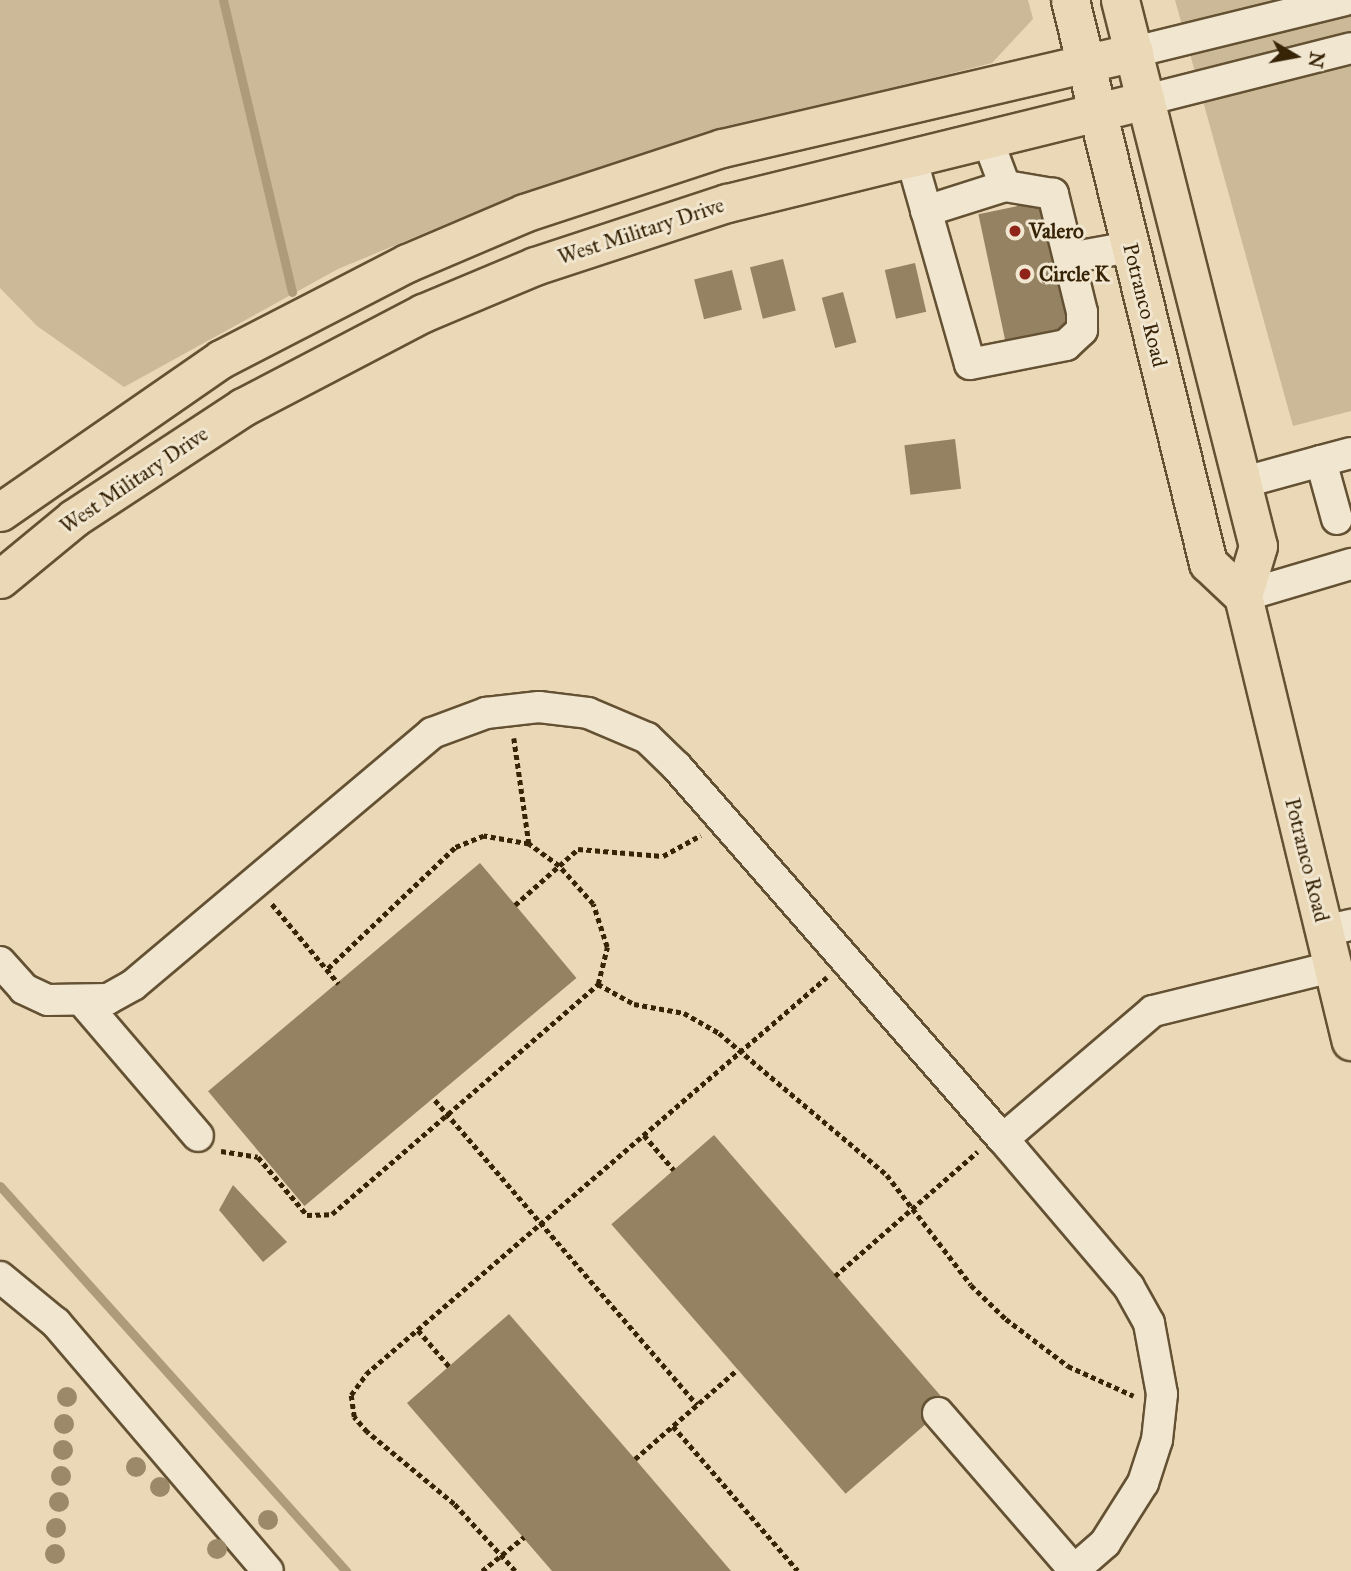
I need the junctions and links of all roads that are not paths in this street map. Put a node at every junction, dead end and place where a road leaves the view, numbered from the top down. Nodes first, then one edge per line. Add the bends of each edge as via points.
1 (1070, 0) edge
2 (1120, 0) edge
3 (1345, 0) edge
4 (1351, 48) edge
5 (1134, 52) junction
6 (1086, 62) junction
7 (1146, 100) junction
8 (1097, 111) junction
9 (987, 138) junction
10 (911, 157) junction
11 (1005, 186) junction
12 (926, 211) junction
13 (1130, 247) junction
14 (1069, 258) junction
15 (302, 315) junction
16 (327, 363) junction
17 (1351, 453) edge
18 (1321, 461) junction
19 (1241, 483) junction
20 (0, 512) edge
21 (1337, 519) dead end
22 (1351, 564) edge
23 (0, 579) edge
24 (1243, 596) junction
25 (1338, 928) edge
26 (0, 962) edge
27 (1332, 967) junction
28 (84, 1003) junction
29 (1349, 1024) edge
30 (198, 1136) road end
31 (990, 1150) junction
32 (0, 1277) edge
33 (938, 1413) dead end
34 (268, 1571) edge
35 (1074, 1571) edge

1 - 6 main road, Potranco Road
2 - 5 main road
3 - 5 street
4 - 7 street, West Military Drive
5 - 6 main road
5 - 7 main road
6 - 8 main road, Potranco Road
6 - 15 main road via 722,148 524,213
7 - 8 main road, West Military Drive
7 - 19 main road
8 - 9 main road, West Military Drive
8 - 13 main road, Potranco Road
9 - 10 main road, West Military Drive
9 - 11 street
10 - 12 street
10 - 16 main road, West Military Drive via 727,203 535,266
11 - 12 street
11 - 14 street via 1053,194
12 - 14 street via 970,363 1066,345 1082,330
13 - 14 street
13 - 24 main road, Potranco Road via 1208,563
15 - 16 main road
15 - 20 main road via 221,359 45,475
16 - 23 main road, West Military Drive via 243,407 74,518
17 - 18 street
18 - 19 street
18 - 21 street
19 - 24 main road via 1258,547
22 - 24 street
24 - 25 main road, Potranco Road
25 - 27 main road, Potranco Road
26 - 28 street via 24,989 48,1000
27 - 29 main road, Potranco Road
27 - 31 street via 1153,1011
28 - 30 street
28 - 31 street via 133,985 432,733 497,711 588,713 647,738 677,767
31 - 35 street via 1129,1287 1149,1323 1162,1394 1157,1440 1143,1483 1104,1543
32 - 34 street via 56,1322
33 - 35 street

